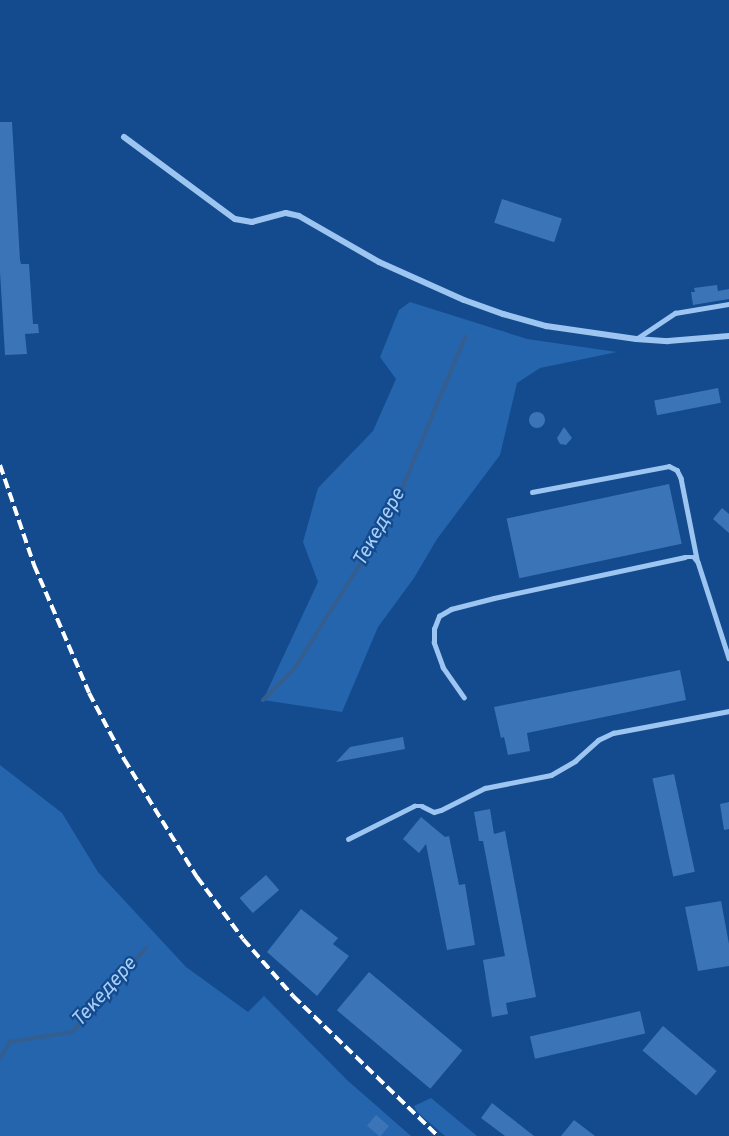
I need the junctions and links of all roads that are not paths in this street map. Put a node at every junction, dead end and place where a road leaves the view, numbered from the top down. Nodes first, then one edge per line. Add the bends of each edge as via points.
1 (124, 137) dead end
2 (729, 304) edge
3 (729, 336) edge
4 (636, 339) junction
5 (532, 492) dead end
6 (698, 562) junction
7 (729, 658) edge
8 (464, 698) dead end
9 (729, 711) edge
10 (348, 839) dead end

1 - 4 street via 234,219 252,222 286,213 299,216 379,262 464,300 546,326
2 - 4 lane via 675,313
3 - 4 street
5 - 6 lane via 669,466 681,478
6 - 7 lane
6 - 8 lane via 685,556 451,609 439,616 434,643 443,668
9 - 10 lane via 613,733 551,775 485,788 434,812 414,806

